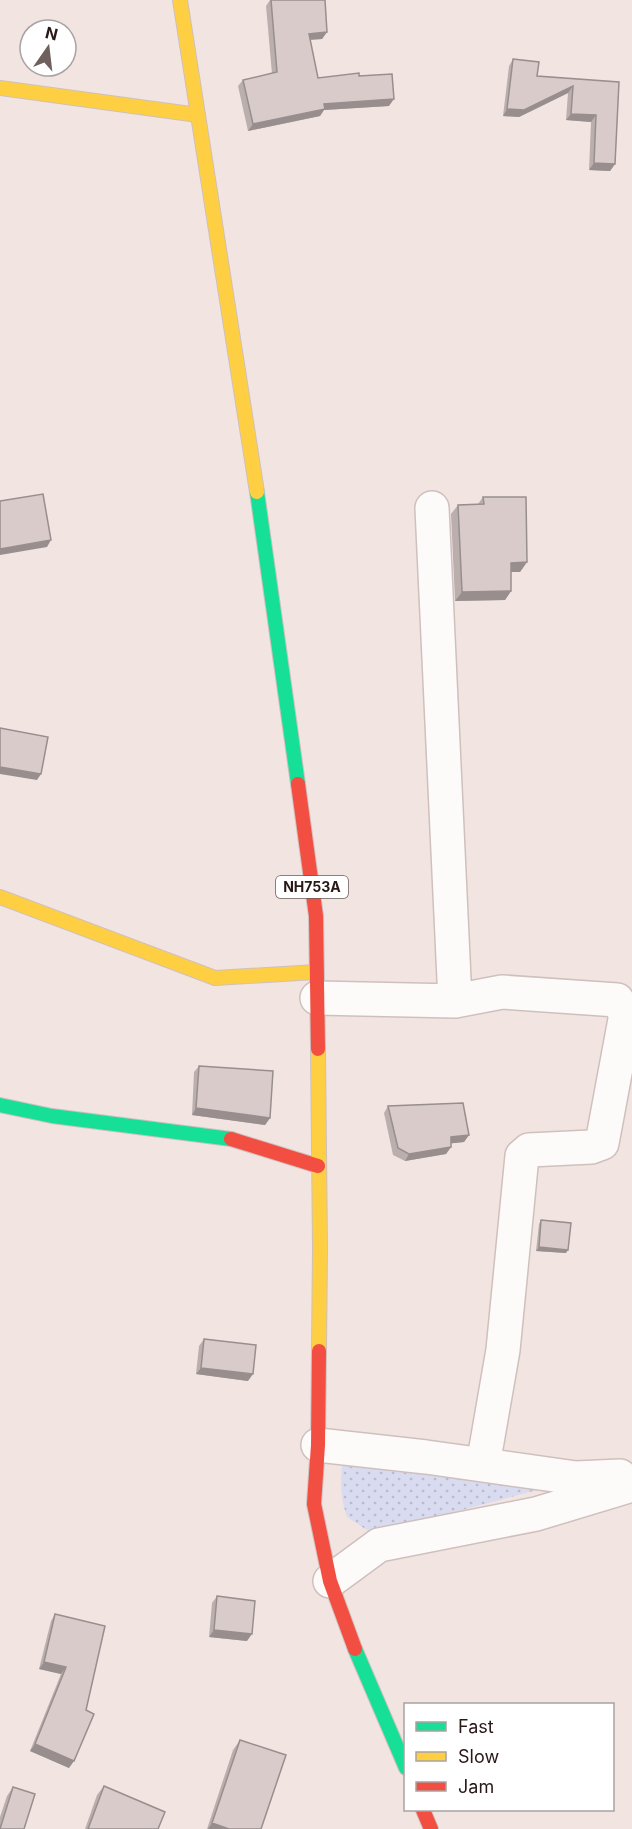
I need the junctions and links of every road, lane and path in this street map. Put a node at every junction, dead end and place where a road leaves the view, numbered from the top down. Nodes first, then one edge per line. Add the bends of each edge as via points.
1 (180, 0) edge
2 (0, 88) edge
3 (198, 115) junction
4 (432, 508) dead end
5 (0, 897) edge
6 (316, 985) junction
7 (455, 1000) junction
8 (0, 1105) edge
9 (318, 1166) junction
10 (318, 1445) junction
11 (483, 1465) junction
12 (632, 1476) edge
13 (632, 1485) edge
14 (330, 1581) junction
15 (404, 1766) edge
16 (424, 1811) edge
17 (431, 1829) edge

1 - 3 main road, NH753A
2 - 3 main road
3 - 6 main road, NH753A via 249,434 316,916
4 - 7 street
5 - 6 main road via 215,978
6 - 7 street
6 - 9 main road, NH753A
7 - 11 street via 502,992 617,1000 626,1014 602,1143 529,1150 522,1156 503,1350
8 - 9 main road via 52,1116 238,1140
9 - 10 main road, NH753A
10 - 11 street
10 - 14 main road, NH753A via 314,1504
11 - 12 street via 576,1478
13 - 14 street via 536,1514 379,1545
14 - 15 main road, NH753A
16 - 17 main road

